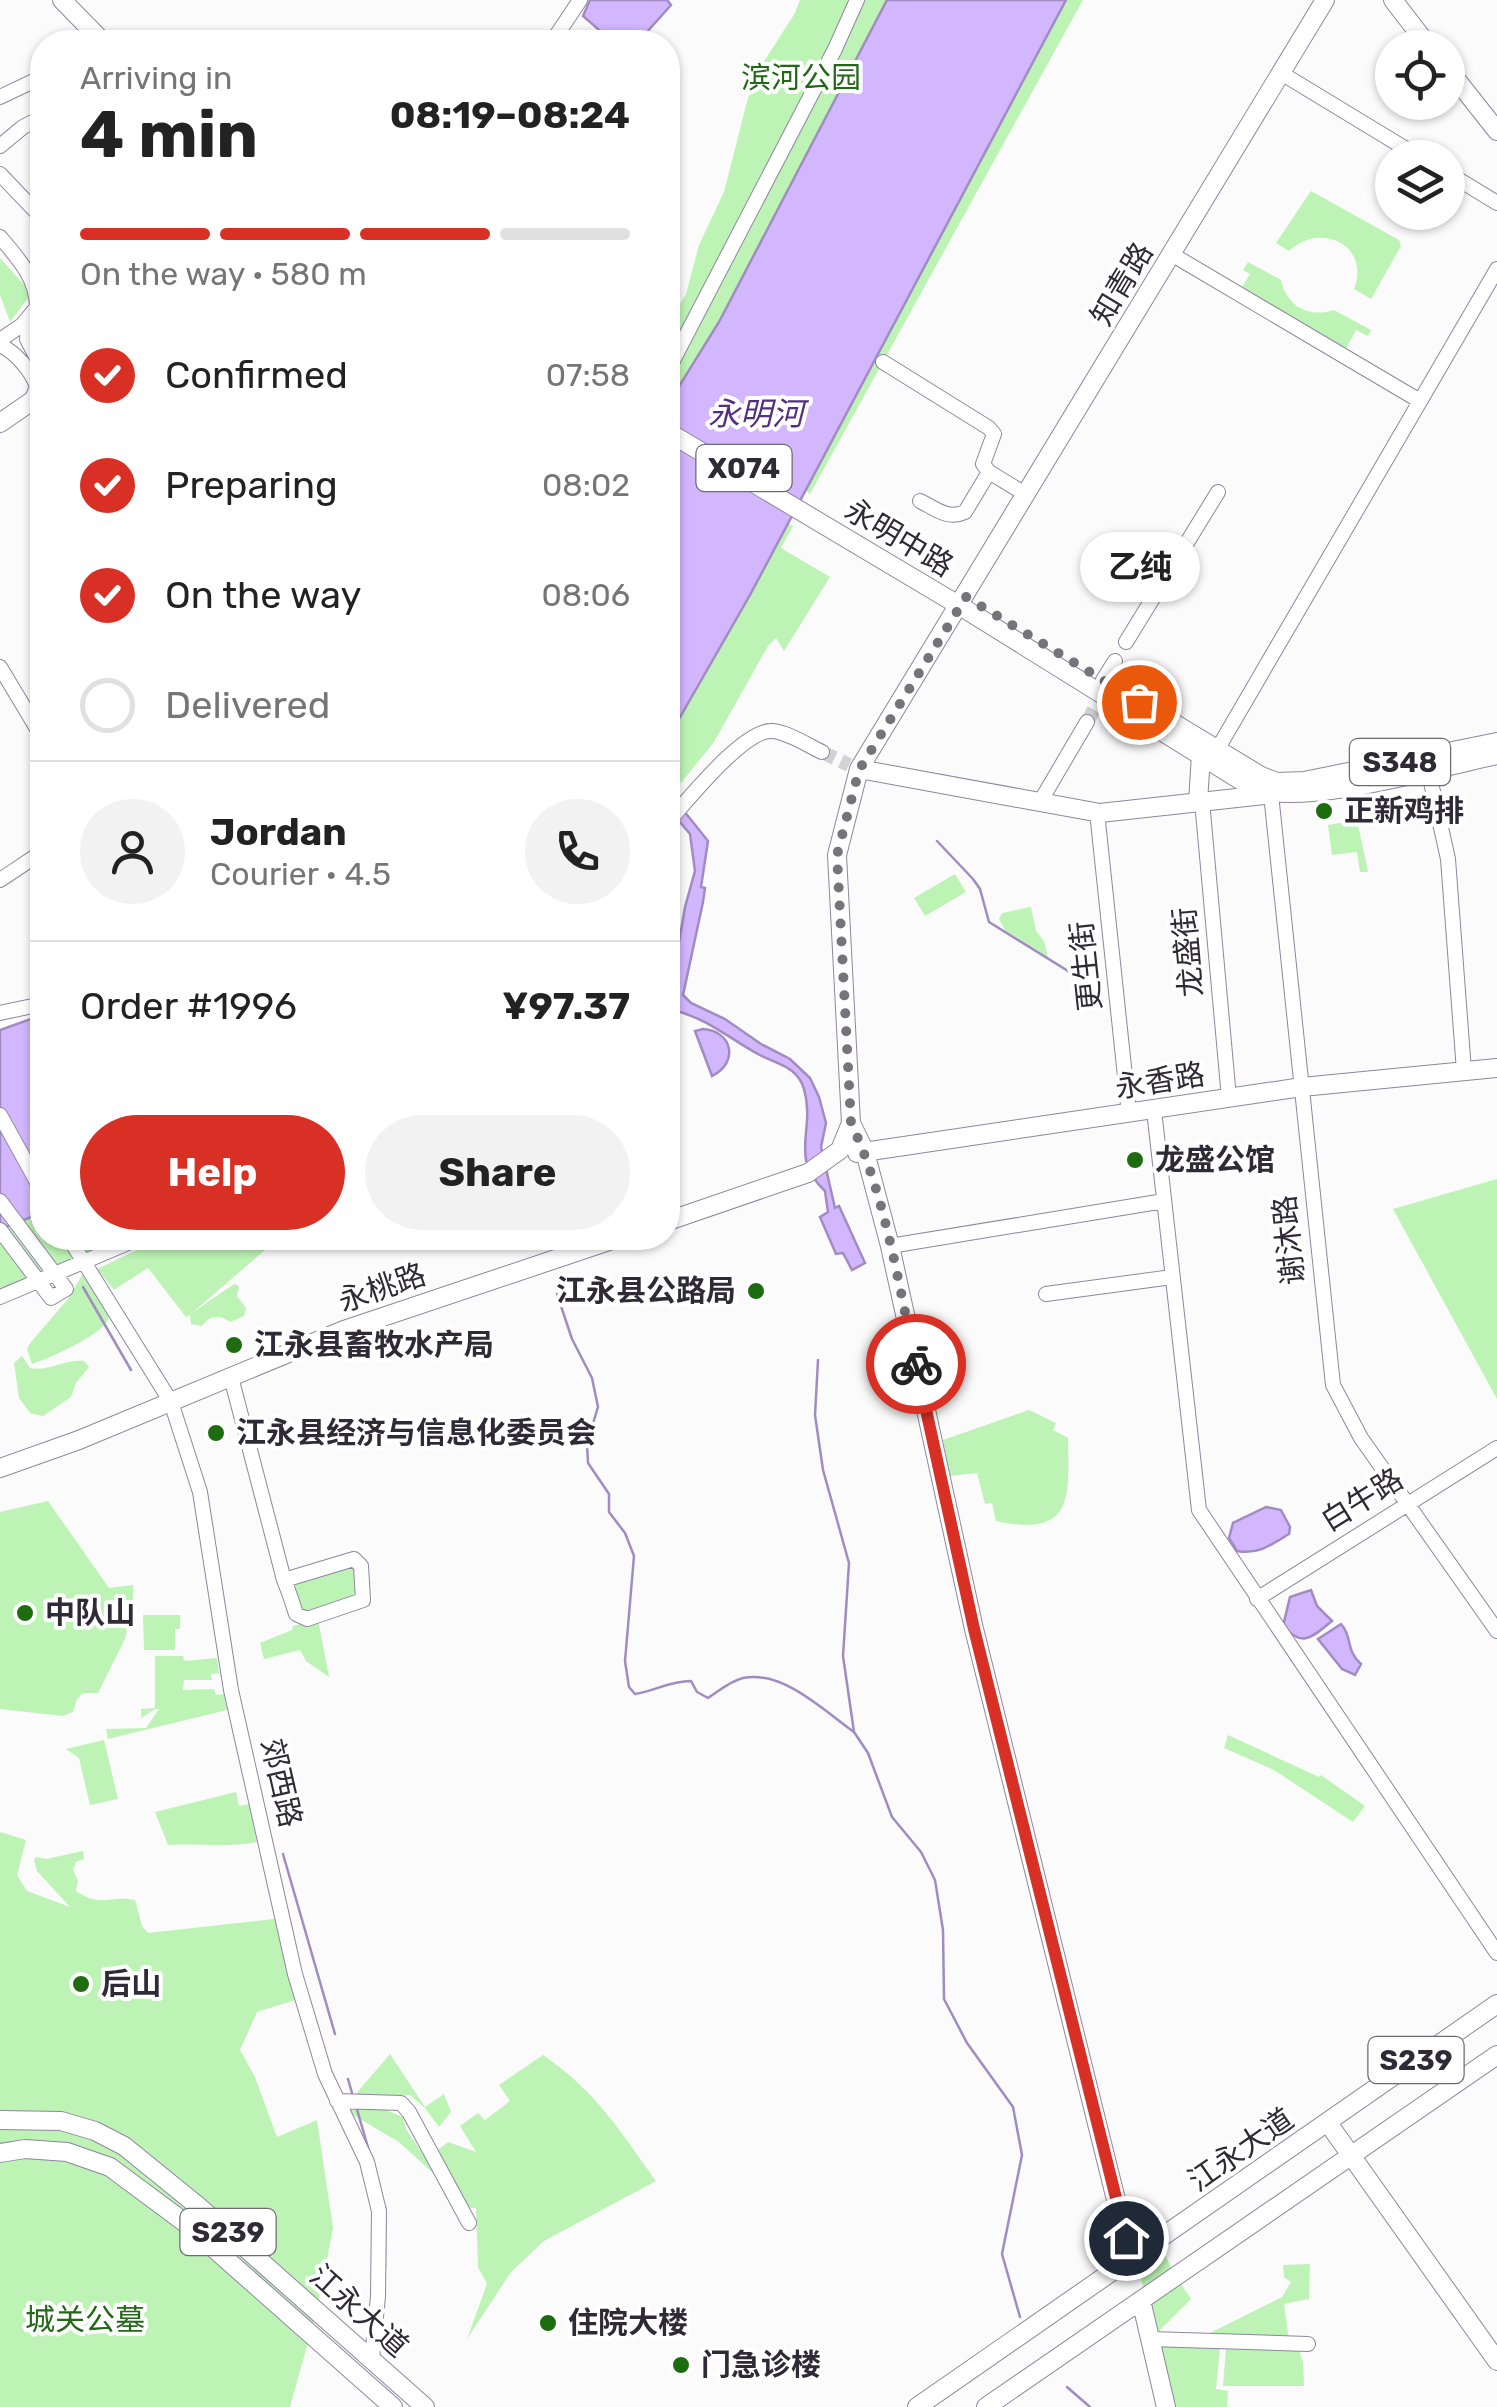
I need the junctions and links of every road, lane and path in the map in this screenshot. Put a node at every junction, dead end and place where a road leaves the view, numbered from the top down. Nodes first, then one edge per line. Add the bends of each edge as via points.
1 (62, 0) edge
2 (580, 0) edge
3 (860, 0) edge
4 (1325, 0) edge
5 (1393, 0) edge
6 (91, 30) edge
7 (560, 30) edge
8 (1416, 30) edge
9 (1281, 74) junction
10 (30, 83) edge
11 (1465, 91) edge
12 (0, 97) edge
13 (30, 123) edge
14 (1497, 131) edge
15 (1391, 140) edge
16 (0, 146) edge
17 (0, 174) edge
18 (1465, 183) edge
19 (1497, 203) edge
20 (30, 205) edge
21 (0, 237) edge
22 (1172, 255) junction
23 (1497, 269) edge
24 (30, 276) edge
25 (30, 316) edge
26 (30, 318) edge
27 (0, 342) edge
28 (680, 347) edge
29 (30, 348) edge
30 (884, 362) dead end
31 (30, 373) edge
32 (30, 392) edge
33 (1420, 400) junction
34 (0, 424) edge
35 (680, 430) edge
36 (680, 439) edge
37 (988, 472) junction
38 (1218, 492) dead end
39 (1027, 495) junction
40 (920, 501) dead end
41 (818, 516) junction
42 (963, 602) junction
43 (1126, 642) dead end
44 (1114, 661) dead end
45 (0, 666) edge
46 (1101, 693) junction
47 (30, 717) edge
48 (1086, 722) tunnel mouth
49 (1497, 742) edge
50 (822, 752) tunnel mouth
51 (1209, 752) junction
52 (1497, 754) edge
53 (854, 767) junction
54 (1428, 769) junction
55 (1301, 785) junction
56 (1240, 786) junction
57 (1271, 794) junction
58 (1200, 801) junction
59 (1040, 802) junction
60 (680, 809) edge
61 (1097, 812) junction
62 (1273, 820) junction
63 (30, 860) edge
64 (0, 880) edge
65 (30, 1007) edge
66 (0, 1013) edge
67 (1497, 1068) edge
68 (1464, 1071) junction
69 (1302, 1087) junction
70 (1228, 1098) junction
71 (1154, 1110) junction
72 (0, 1114) edge
73 (1129, 1114) junction
74 (848, 1130) junction
75 (865, 1152) junction
76 (831, 1157) junction
77 (30, 1168) edge
78 (0, 1201) edge
79 (1164, 1202) junction
80 (680, 1217) edge
81 (0, 1230) edge
82 (30, 1241) edge
83 (890, 1246) junction
84 (37, 1250) edge
85 (76, 1250) edge
86 (112, 1250) edge
87 (582, 1250) edge
88 (84, 1262) junction
89 (54, 1274) junction
90 (1172, 1277) junction
91 (38, 1281) junction
92 (1046, 1294) dead end
93 (0, 1297) edge
94 (231, 1376) junction
95 (171, 1402) junction
96 (1497, 1448) edge
97 (0, 1468) edge
98 (1407, 1504) junction
99 (284, 1580) junction
100 (1256, 1598) junction
101 (1497, 1630) edge
102 (1497, 1953) edge
103 (1497, 2004) edge
104 (1497, 2055) edge
105 (349, 2101) junction
106 (0, 2120) edge
107 (1332, 2120) junction
108 (0, 2153) edge
109 (1356, 2154) junction
110 (469, 2223) dead end
111 (1131, 2260) junction
112 (1141, 2300) junction
113 (1150, 2339) junction
114 (1497, 2343) edge
115 (1308, 2344) dead end
116 (372, 2359) junction
117 (1497, 2361) edge
118 (373, 2398) edge
119 (393, 2407) edge
120 (425, 2407) edge
121 (917, 2407) edge
122 (986, 2407) edge
123 (1166, 2407) edge

1 - 6 main road
2 - 7 street
3 - 28 street
4 - 9 main road, 知青路
5 - 8 main road
9 - 15 street
9 - 22 main road, 知青路
10 - 12 street
11 - 14 main road
13 - 16 street
17 - 20 street
18 - 19 street
21 - 24 street
22 - 33 street
22 - 39 main road, 知青路
23 - 33 street
25 - 27 street
26 - 29 street
27 - 31 street
30 - 37 street via 989,428 994,434 982,464
32 - 34 main road
33 - 51 street
35 - 41 main road, X074
36 - 41 main road, X074
37 - 39 street
37 - 40 street via 965,512 944,514
38 - 43 street
39 - 42 main road, 知青路
41 - 42 main road, 永明中路 / X074
42 - 46 main road, 永明中路 / X074
42 - 53 main road
44 - 46 street
45 - 47 street
46 - 51 main road, 永明中路 / X074
48 - 59 street
49 - 55 main road, 永明中路 / S348
50 - 60 street via 774,730 760,732
51 - 56 main road, 永明中路 / X074
51 - 58 main road
52 - 54 main road, 永明中路 / S348
53 - 59 main road
53 - 74 main road via 837,855
54 - 55 main road, 永明中路 / S348
54 - 68 street via 1448,860
55 - 56 main road
55 - 57 main road, 永明中路
55 - 62 street
56 - 57 main road, 永明中路 / X074
56 - 58 main road
56 - 62 street
57 - 62 street, 谢沐路
58 - 61 main road
58 - 70 street, 龙盛街
59 - 61 main road
61 - 73 street, 更生街
62 - 69 street, 谢沐路
63 - 64 street
65 - 66 street
67 - 68 main road, 永香路
68 - 69 main road, 永香路
69 - 70 main road, 永香路
69 - 98 street, 谢沐路 via 1333,1385 1348,1419
70 - 71 main road, 永香路
71 - 73 main road, 永香路
71 - 79 street
72 - 77 street
73 - 75 main road, 永香路
74 - 75 main road
74 - 76 main road
75 - 76 main road, 永香路
75 - 83 main road
76 - 80 main road via 808,1173
78 - 82 street
79 - 83 street
79 - 90 street
81 - 91 street
83 - 111 main road via 974,1629
84 - 89 street
85 - 88 street, 郊西路
86 - 88 street
87 - 94 main road, 永桃路 via 344,1330
88 - 89 street
88 - 95 street, 郊西路
89 - 91 street
90 - 92 street
90 - 100 street via 1199,1510
91 - 93 street
94 - 95 main road, 永桃路
94 - 99 street
95 - 97 main road, 永桃路
95 - 105 street, 郊西路 via 200,1492 231,1690 295,1974
96 - 98 street, 白牛路
98 - 100 street, 白牛路
98 - 101 street, 谢沐路
99 - 99 street via 302,1619 363,1600 361,1566 354,1559
100 - 102 street
103 - 107 main road, 江永大道 / S239
104 - 109 main road, S239
105 - 110 street via 402,2103
105 - 116 street, 郊西路 via 379,2211
106 - 116 main road, 江永大道 / S239 via 61,2121 124,2146
107 - 109 main road
107 - 111 main road, 江永大道 / S239
108 - 118 main road, 江永大道 / S239 via 68,2152 110,2167 184,2222
109 - 112 main road, S239
109 - 114 main road
109 - 117 main road
111 - 121 main road, 江永大道 / S239
112 - 113 main road
112 - 122 main road, S239
113 - 115 street
113 - 123 main road
116 - 120 main road, 江永大道 / S239
118 - 119 main road, 江永大道 / S239

